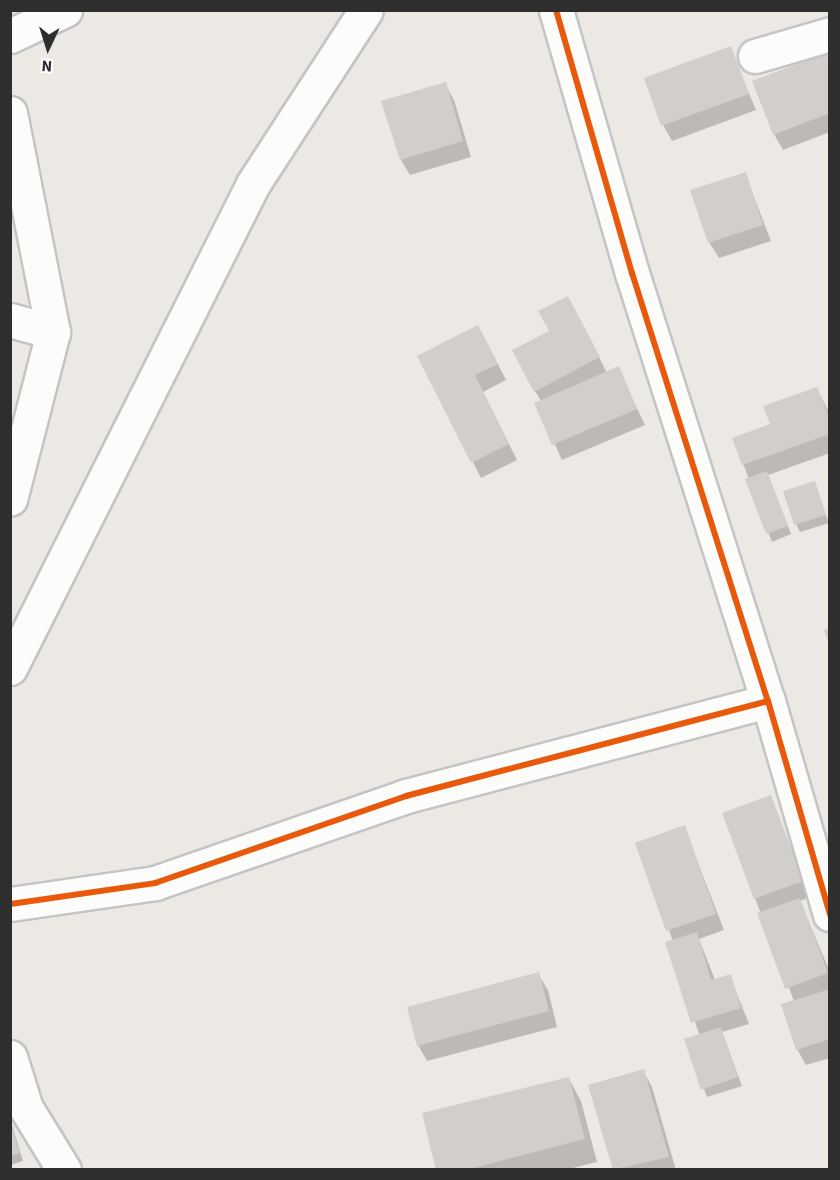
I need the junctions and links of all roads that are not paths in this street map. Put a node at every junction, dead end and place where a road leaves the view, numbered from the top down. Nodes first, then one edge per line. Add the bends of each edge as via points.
1 (65, 10) edge
2 (366, 10) edge
3 (556, 10) edge
4 (830, 34) edge
5 (10, 36) edge
6 (755, 56) dead end
7 (10, 113) edge
8 (10, 320) edge
9 (53, 332) junction
10 (10, 499) edge
11 (10, 615) edge
12 (15, 660) edge
13 (768, 701) junction
14 (10, 904) edge
15 (830, 914) edge
16 (10, 1057) edge
17 (64, 1170) edge

1 - 5 street
2 - 12 street via 253,184
3 - 13 street via 632,273
4 - 6 street
7 - 9 street
8 - 9 street
9 - 10 street
11 - 12 street
13 - 14 street via 406,796 155,883
13 - 15 street
16 - 17 street via 26,1108

